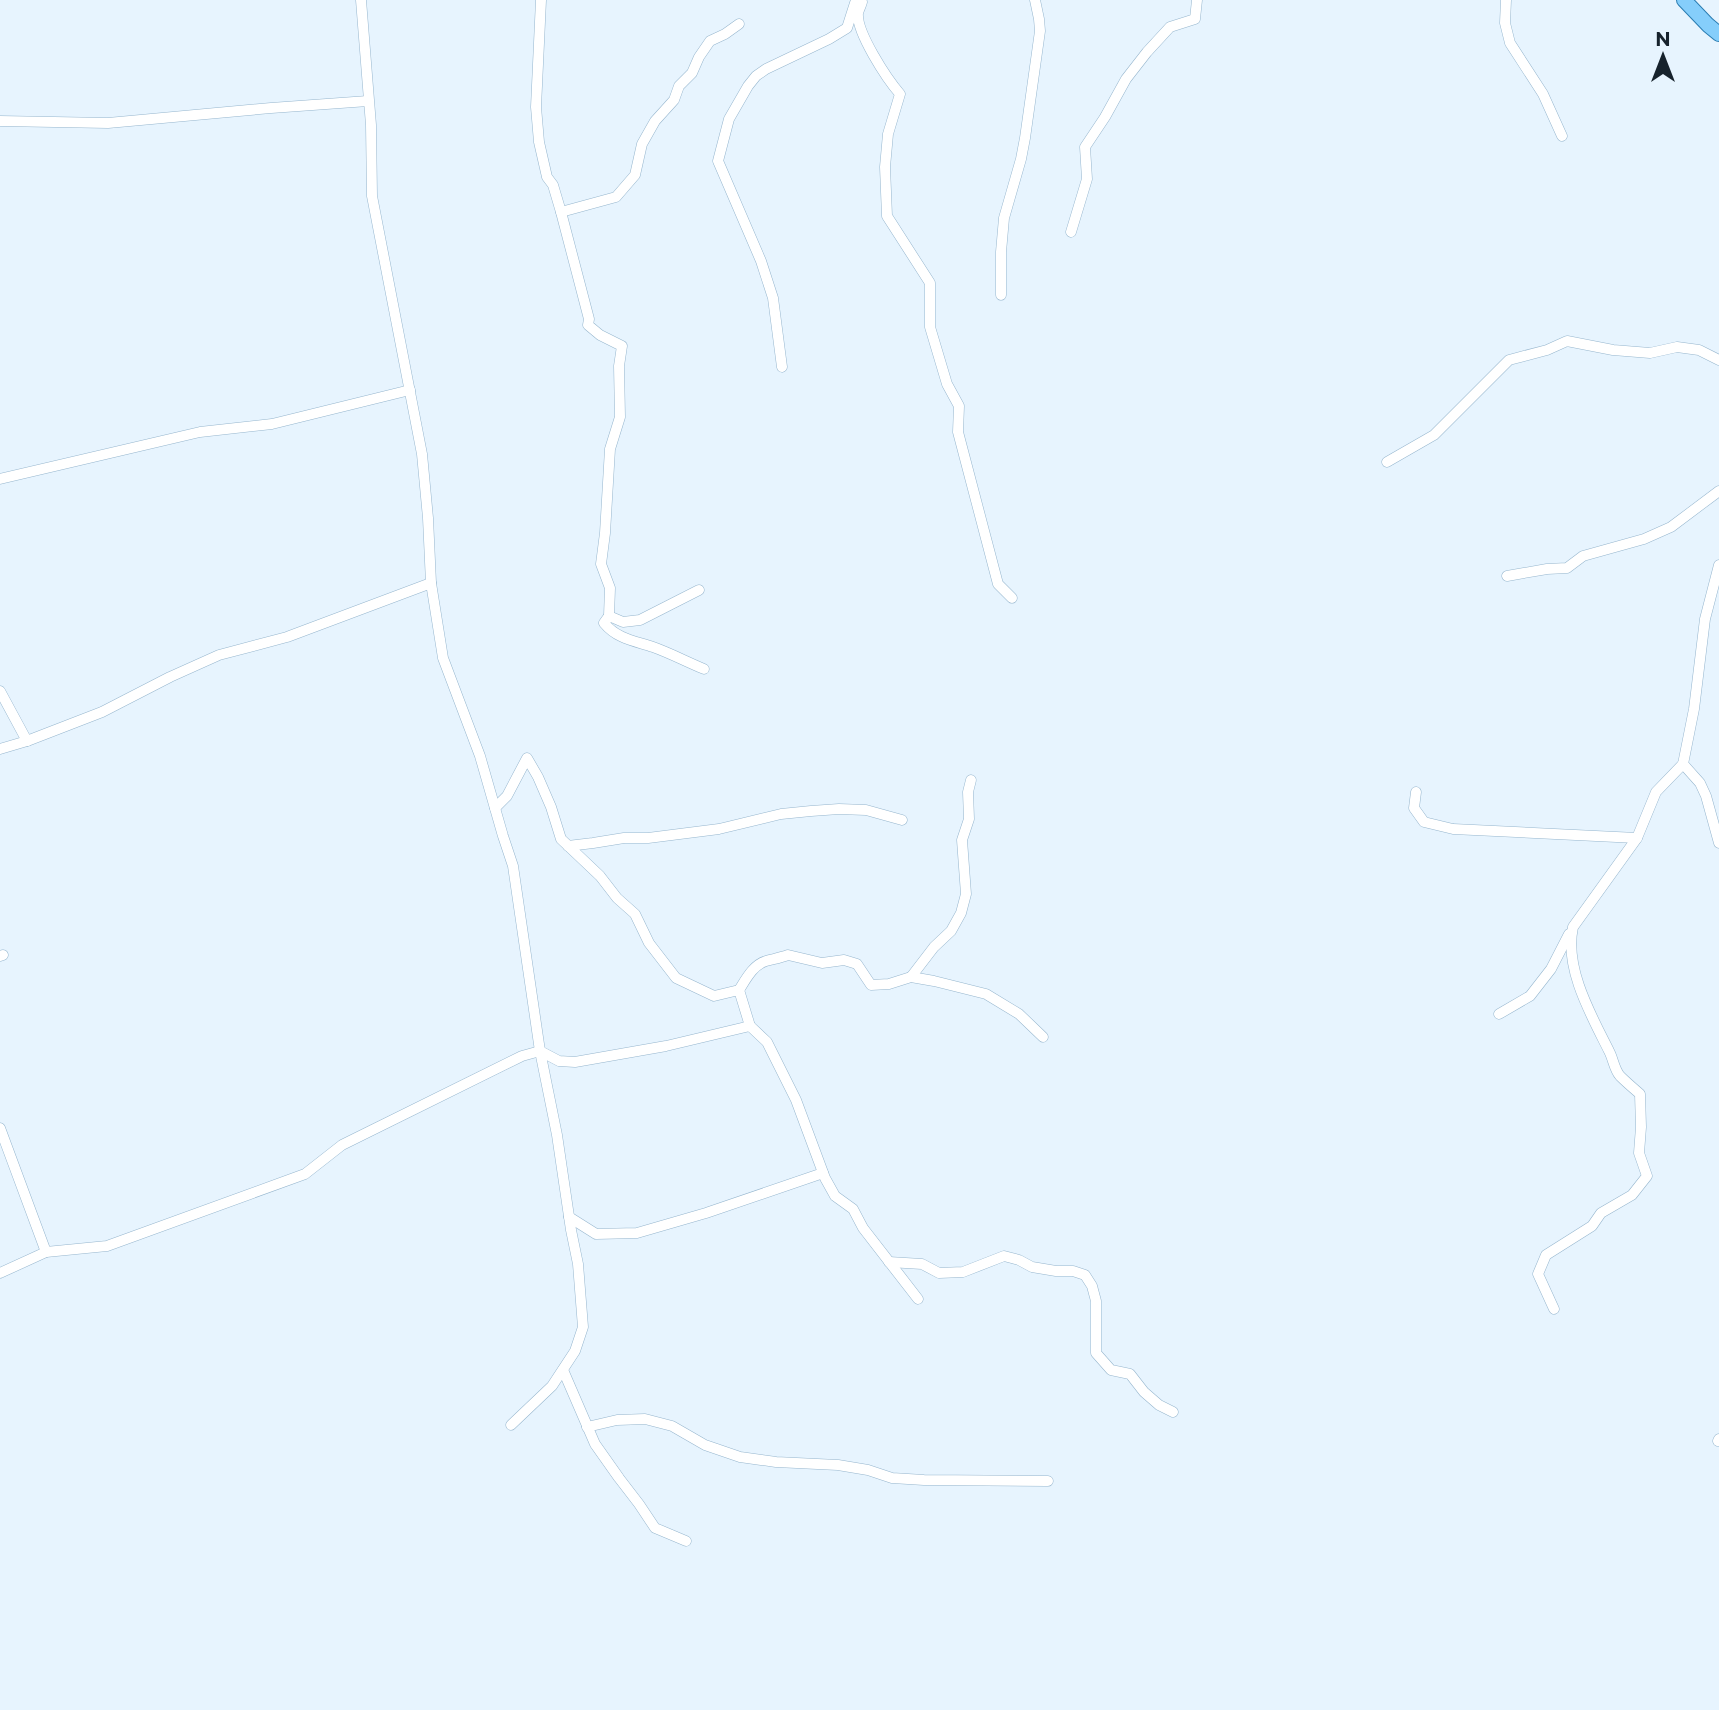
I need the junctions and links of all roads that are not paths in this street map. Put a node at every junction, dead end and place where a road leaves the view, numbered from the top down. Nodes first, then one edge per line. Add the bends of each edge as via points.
1 (360, 0) edge
2 (541, 0) edge
3 (855, 0) edge
4 (861, 0) edge
5 (1035, 0) edge
6 (1197, 0) edge
7 (1506, 0) edge
8 (1684, 0) edge
9 (739, 24) dead end
10 (1719, 34) edge
11 (368, 101) junction
12 (0, 121) edge
13 (1562, 136) dead end
14 (561, 212) junction
15 (1071, 232) dead end
16 (1001, 295) dead end
17 (1719, 360) edge
18 (782, 367) dead end
19 (410, 390) junction
20 (1387, 463) dead end
21 (0, 479) edge
22 (1719, 491) edge
23 (1719, 565) edge
24 (1507, 576) dead end
25 (431, 583) junction
26 (699, 590) dead end
27 (1012, 597) dead end
28 (609, 616) junction
29 (704, 668) dead end
30 (0, 691) edge
31 (27, 741) junction
32 (0, 749) edge
33 (1684, 764) junction
34 (971, 780) dead end
35 (1416, 792) dead end
36 (495, 808) junction
37 (902, 820) dead end
38 (1637, 838) junction
39 (1719, 843) edge
40 (568, 846) junction
41 (1573, 927) junction
42 (911, 977) junction
43 (739, 990) junction
44 (1499, 1014) dead end
45 (750, 1027) junction
46 (1043, 1037) dead end
47 (540, 1051) junction
48 (0, 1128) edge
49 (823, 1173) junction
50 (569, 1217) junction
51 (46, 1252) junction
52 (890, 1262) junction
53 (0, 1273) edge
54 (918, 1299) dead end
55 (1554, 1309) dead end
56 (563, 1370) junction
57 (1173, 1412) dead end
58 (511, 1425) dead end
59 (587, 1427) junction
60 (1048, 1480) dead end
61 (687, 1541) dead end

1 - 11 street
2 - 14 street via 536,84 539,142
3 - 18 street via 847,28 756,76 729,119 718,161 773,298
4 - 27 street via 858,15 863,35 900,94 884,167 887,216 930,283 935,347 959,406 958,432 998,584
5 - 16 street via 1040,31 1023,149 1004,218
6 - 15 street via 1195,19 1170,27 1147,52 1085,147 1087,179
7 - 13 street via 1510,43 1543,94
8 - 10 main road
9 - 14 street via 710,41 674,100 655,121 642,144 635,175 616,197
11 - 12 street via 108,123
11 - 19 street via 372,196
14 - 28 street via 588,326 622,346 620,417 610,449 601,564 610,588
17 - 20 street via 1699,350 1677,347 1638,352 1567,341 1509,360 1434,435
19 - 21 street via 272,424 200,432
19 - 25 street via 423,467
22 - 24 street via 1671,527 1644,539 1583,556 1567,568
23 - 33 street via 1705,619
25 - 31 street via 287,637 219,655 102,712
25 - 36 street via 443,658
26 - 28 street via 640,620 623,622
28 - 29 street via 604,623 625,639
30 - 31 street
31 - 32 street
33 - 38 street via 1656,792
33 - 39 street via 1706,796
34 - 42 street via 969,819 962,840 966,894 961,913
35 - 38 street via 1414,808 1424,822 1452,829
36 - 40 street via 507,796 527,758
36 - 47 street via 513,866
37 - 40 street via 866,810 811,811 719,829
38 - 41 street
40 - 43 street via 635,914 649,943 676,978 714,996
41 - 44 street via 1551,970 1530,996
41 - 55 street via 1571,960 1590,1014 1618,1074 1640,1094 1639,1153 1647,1176 1632,1195 1546,1255 1538,1274
42 - 43 street via 871,985 857,964 844,960 821,963 788,954 762,962
42 - 46 street via 986,994 1019,1014
43 - 45 street
45 - 47 street via 575,1062 559,1061
45 - 49 street via 767,1042 796,1100
47 - 50 street
47 - 51 street via 342,1145 305,1174 107,1246
48 - 51 street
49 - 50 street via 637,1233 596,1234
49 - 52 street via 835,1196 853,1209
50 - 56 street via 583,1326
51 - 53 street
52 - 54 street
52 - 57 street via 922,1264 939,1273 963,1272 1004,1256 1032,1267 1085,1275 1096,1301 1096,1353 1111,1370 1130,1374 1144,1392
56 - 58 street
56 - 59 street
59 - 60 street via 645,1419 672,1426 740,1458 838,1465 892,1478
59 - 61 street via 655,1528

